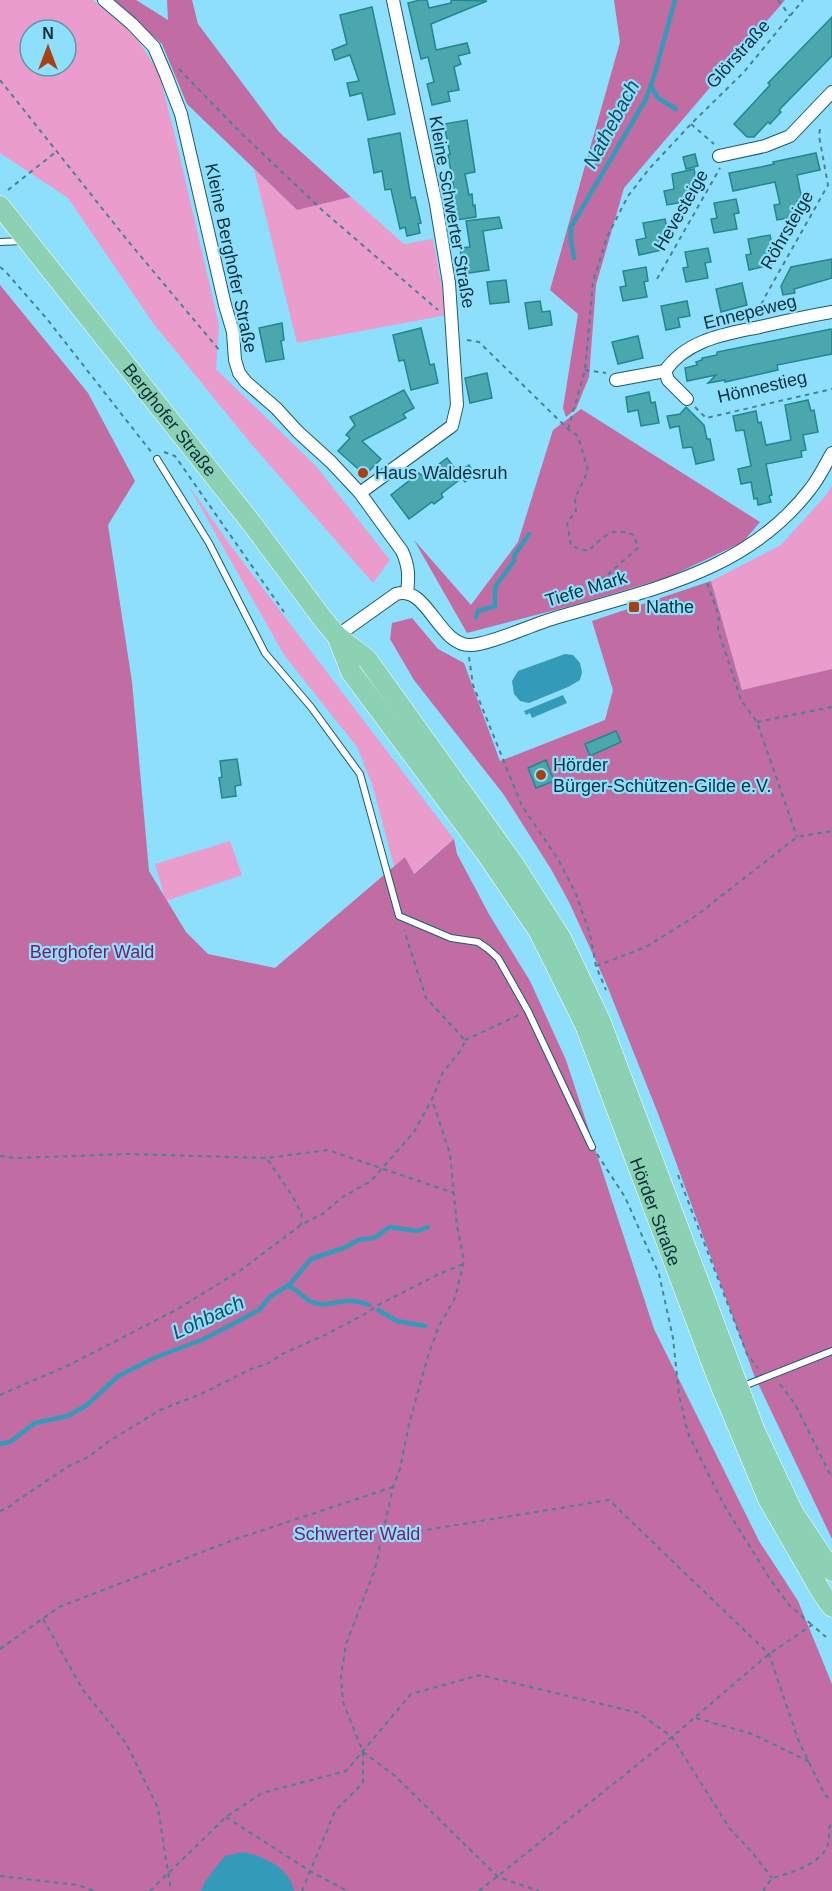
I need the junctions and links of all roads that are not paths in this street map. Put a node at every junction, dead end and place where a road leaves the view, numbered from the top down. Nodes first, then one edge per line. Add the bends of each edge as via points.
1 (104, 0) edge
2 (393, 0) edge
3 (832, 92) edge
4 (724, 155) road end
5 (0, 206) edge
6 (28, 241) junction
7 (0, 242) edge
8 (832, 312) edge
9 (665, 371) junction
10 (616, 380) road end
11 (687, 399) dead end
12 (832, 453) edge
13 (157, 459) road end
14 (360, 493) junction
15 (406, 593) junction
16 (337, 636) junction
17 (471, 819) junction
18 (592, 1147) road end
19 (832, 1351) edge
20 (740, 1388) junction
21 (832, 1571) edge
22 (832, 1607) edge

1 - 14 street, Kleine Berghofer Straße via 154,47 181,114 239,374
2 - 14 street, Kleine Schwerter Straße via 449,282 457,405 452,426
3 - 4 street via 790,136
5 - 6 main road, Berghofer Straße
6 - 7 lane
6 - 16 main road, Berghofer Straße
8 - 9 street, Ennepeweg via 721,335 682,352
9 - 10 street
9 - 11 street via 668,380
12 - 15 street, Tiefe Mark via 812,487 780,521 746,548 701,573 468,645 454,640 421,602
13 - 18 lane via 209,543 265,653 360,774 399,916 451,938 477,942 498,958 528,1011
14 - 15 street, Kleine Berghofer Straße via 402,551 409,573
15 - 16 street via 396,594
16 - 17 main road, Berghofer Straße via 367,659
17 - 20 main road, Hörder Straße via 539,902 588,992
17 - 22 main road, Hörder Straße via 538,930 585,1025 717,1377 768,1499
19 - 20 lane
20 - 21 main road, Hörder Straße via 755,1431 793,1512

